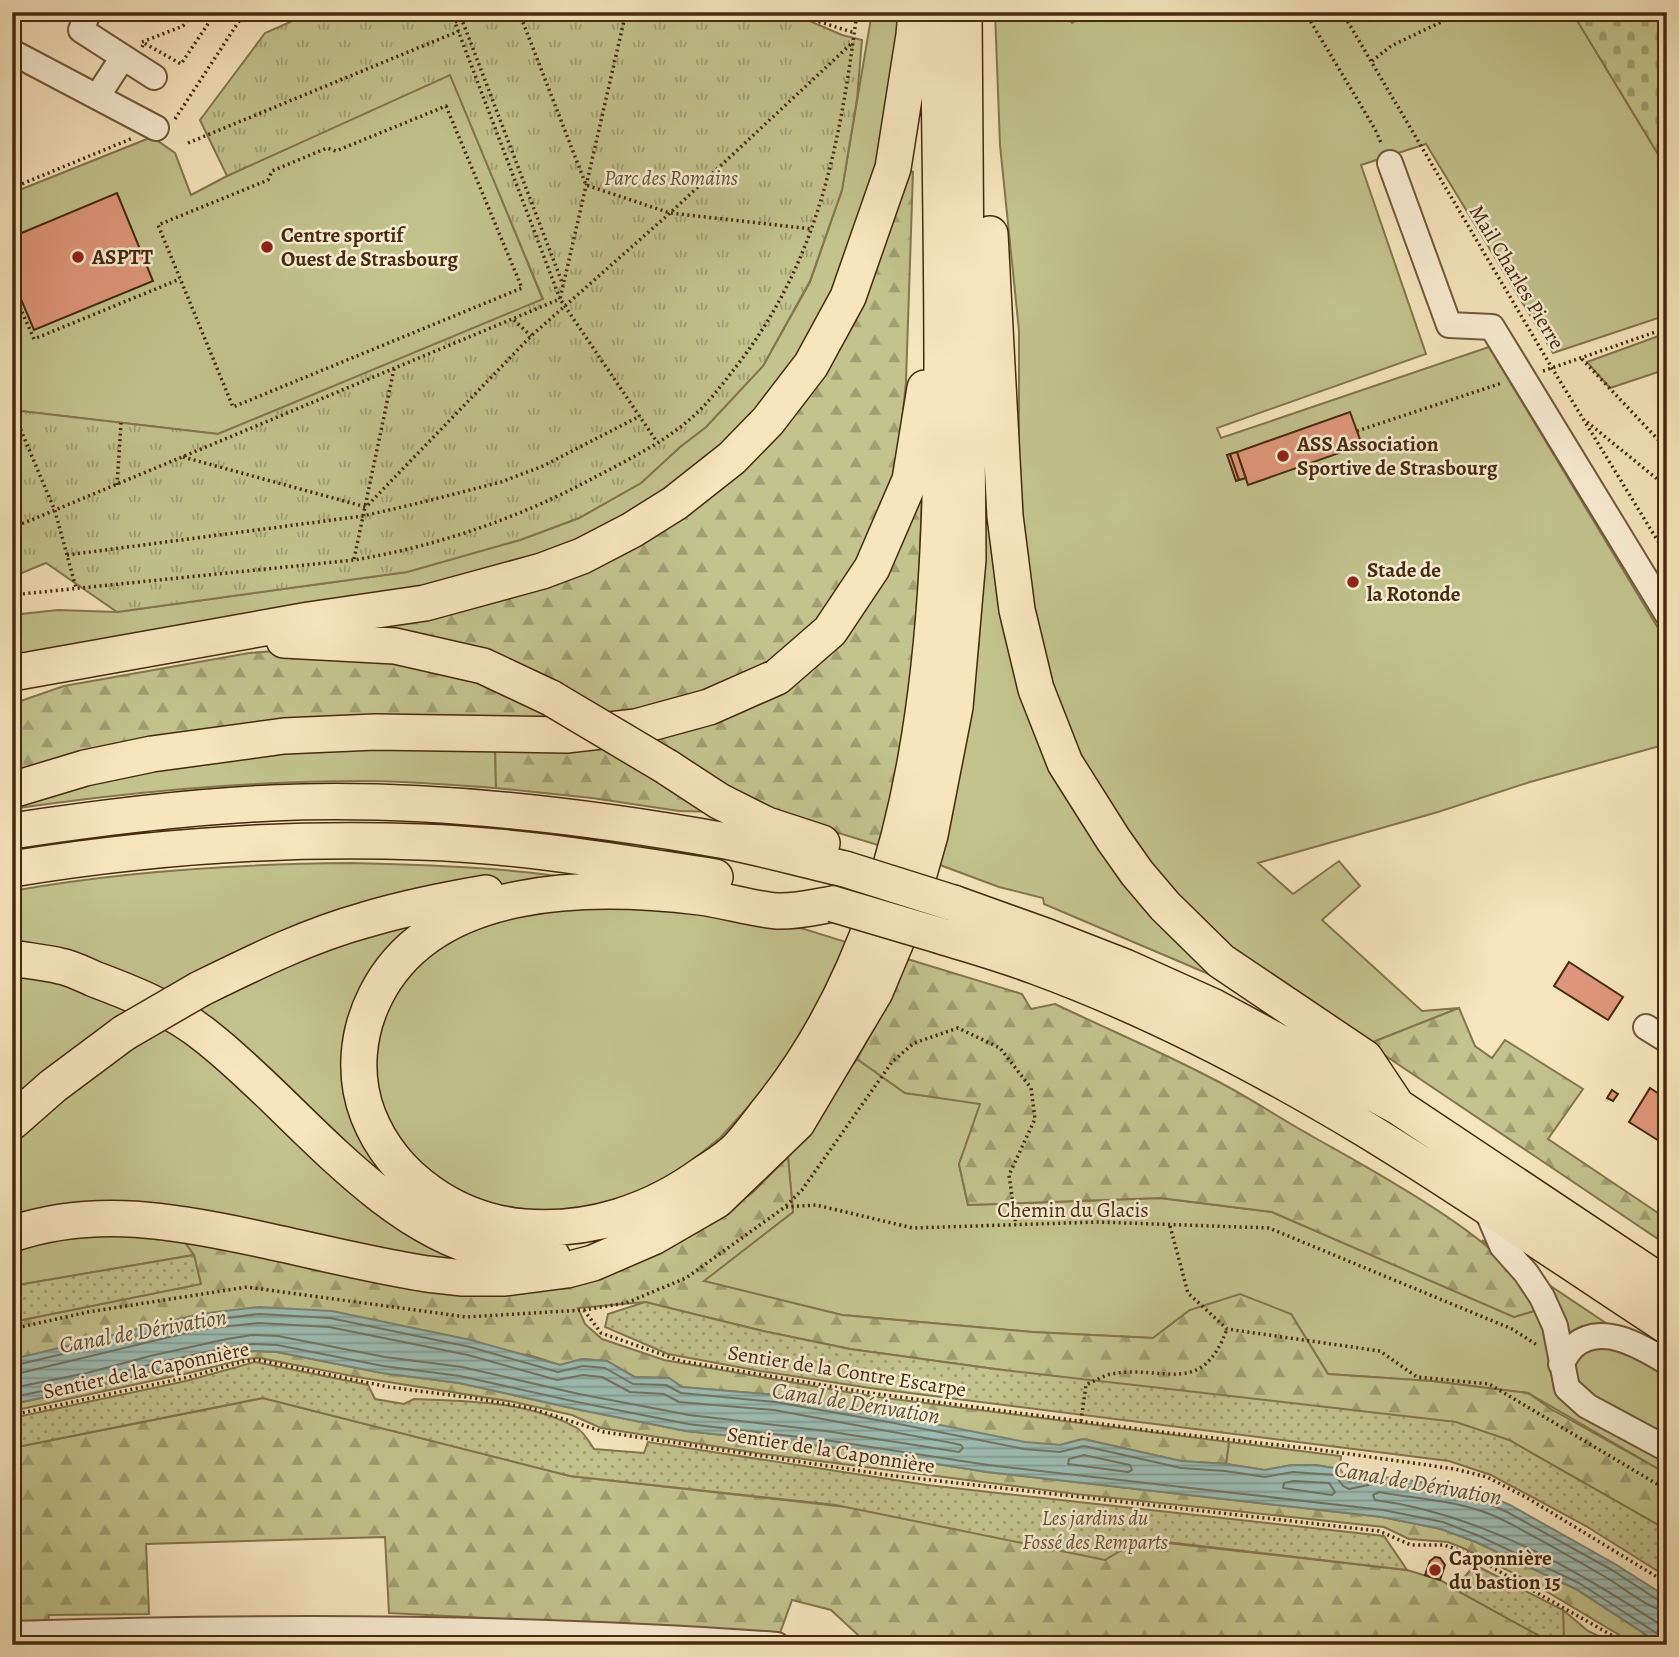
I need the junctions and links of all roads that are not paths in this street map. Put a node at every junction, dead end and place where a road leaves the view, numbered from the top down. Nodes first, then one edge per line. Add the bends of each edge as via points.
1 (84, 12) edge
2 (916, 12) edge
3 (937, 12) edge
4 (964, 12) edge
5 (974, 12) edge
6 (133, 50) junction
7 (12, 52) edge
8 (154, 77) dead end
9 (97, 97) junction
10 (156, 128) road end
11 (1390, 163) road end
12 (942, 281) junction
13 (1667, 614) edge
14 (198, 640) junction
15 (22, 670) edge
16 (12, 790) edge
17 (12, 831) edge
18 (12, 869) edge
19 (845, 869) junction
20 (538, 895) junction
21 (833, 904) junction
22 (12, 958) edge
23 (1397, 1106) junction
24 (12, 1122) edge
25 (1485, 1206) junction
26 (12, 1234) edge
27 (625, 1248) junction
28 (1667, 1286) edge
29 (1667, 1326) edge
30 (1667, 1362) edge
31 (1561, 1364) junction
32 (1667, 1449) edge
33 (12, 1634) edge
34 (777, 1645) edge

1 - 6 street via 81,30
2 - 14 highway via 893,169 848,297 811,365 732,458 632,530 541,571 425,603
3 - 12 highway
4 - 27 highway via 968,559 955,708 930,835 908,913 875,992 797,1123 717,1200
5 - 23 highway via 981,45 1005,516 1017,610 1036,689 1065,763 1113,839 1158,898 1221,961 1365,1058
6 - 8 street
6 - 9 street
7 - 9 street
9 - 10 street
11 - 13 street via 1450,325 1492,327
12 - 16 highway via 910,480 872,568 830,631 777,677 709,707 636,727 566,735 375,732 284,736 152,754
12 - 20 highway via 941,470 925,701 912,788 879,905 824,1032 736,1150 677,1193 632,1213 575,1227 486,1220 438,1198 387,1150 361,1092 360,1040 383,983 395,966 444,926 495,905
14 - 15 highway
14 - 19 highway, bridge via 318,640 395,646 483,666 551,698 719,801 767,825 826,845
17 - 19 highway via 271,803 429,806 586,820 727,842
18 - 21 highway via 159,849 273,841 422,842 560,854 707,876
19 - 23 highway, bridge via 1048,936 1187,995
20 - 21 highway via 648,893 702,897 780,912
20 - 24 highway, bridge via 504,890 434,902 363,920 289,947 200,989 124,1033
21 - 25 highway, bridge via 1037,967 1112,998 1205,1042 1364,1129
22 - 27 highway via 62,966 145,998 206,1035 365,1181 445,1236 517,1256
23 - 28 highway
25 - 29 highway
25 - 31 street via 1502,1246 1542,1297 1555,1326
26 - 27 highway via 66,1220 134,1217 463,1278 567,1270
30 - 31 street via 1634,1343 1597,1336 1574,1345
31 - 32 street via 1567,1388 1587,1406
33 - 34 street via 533,1632

